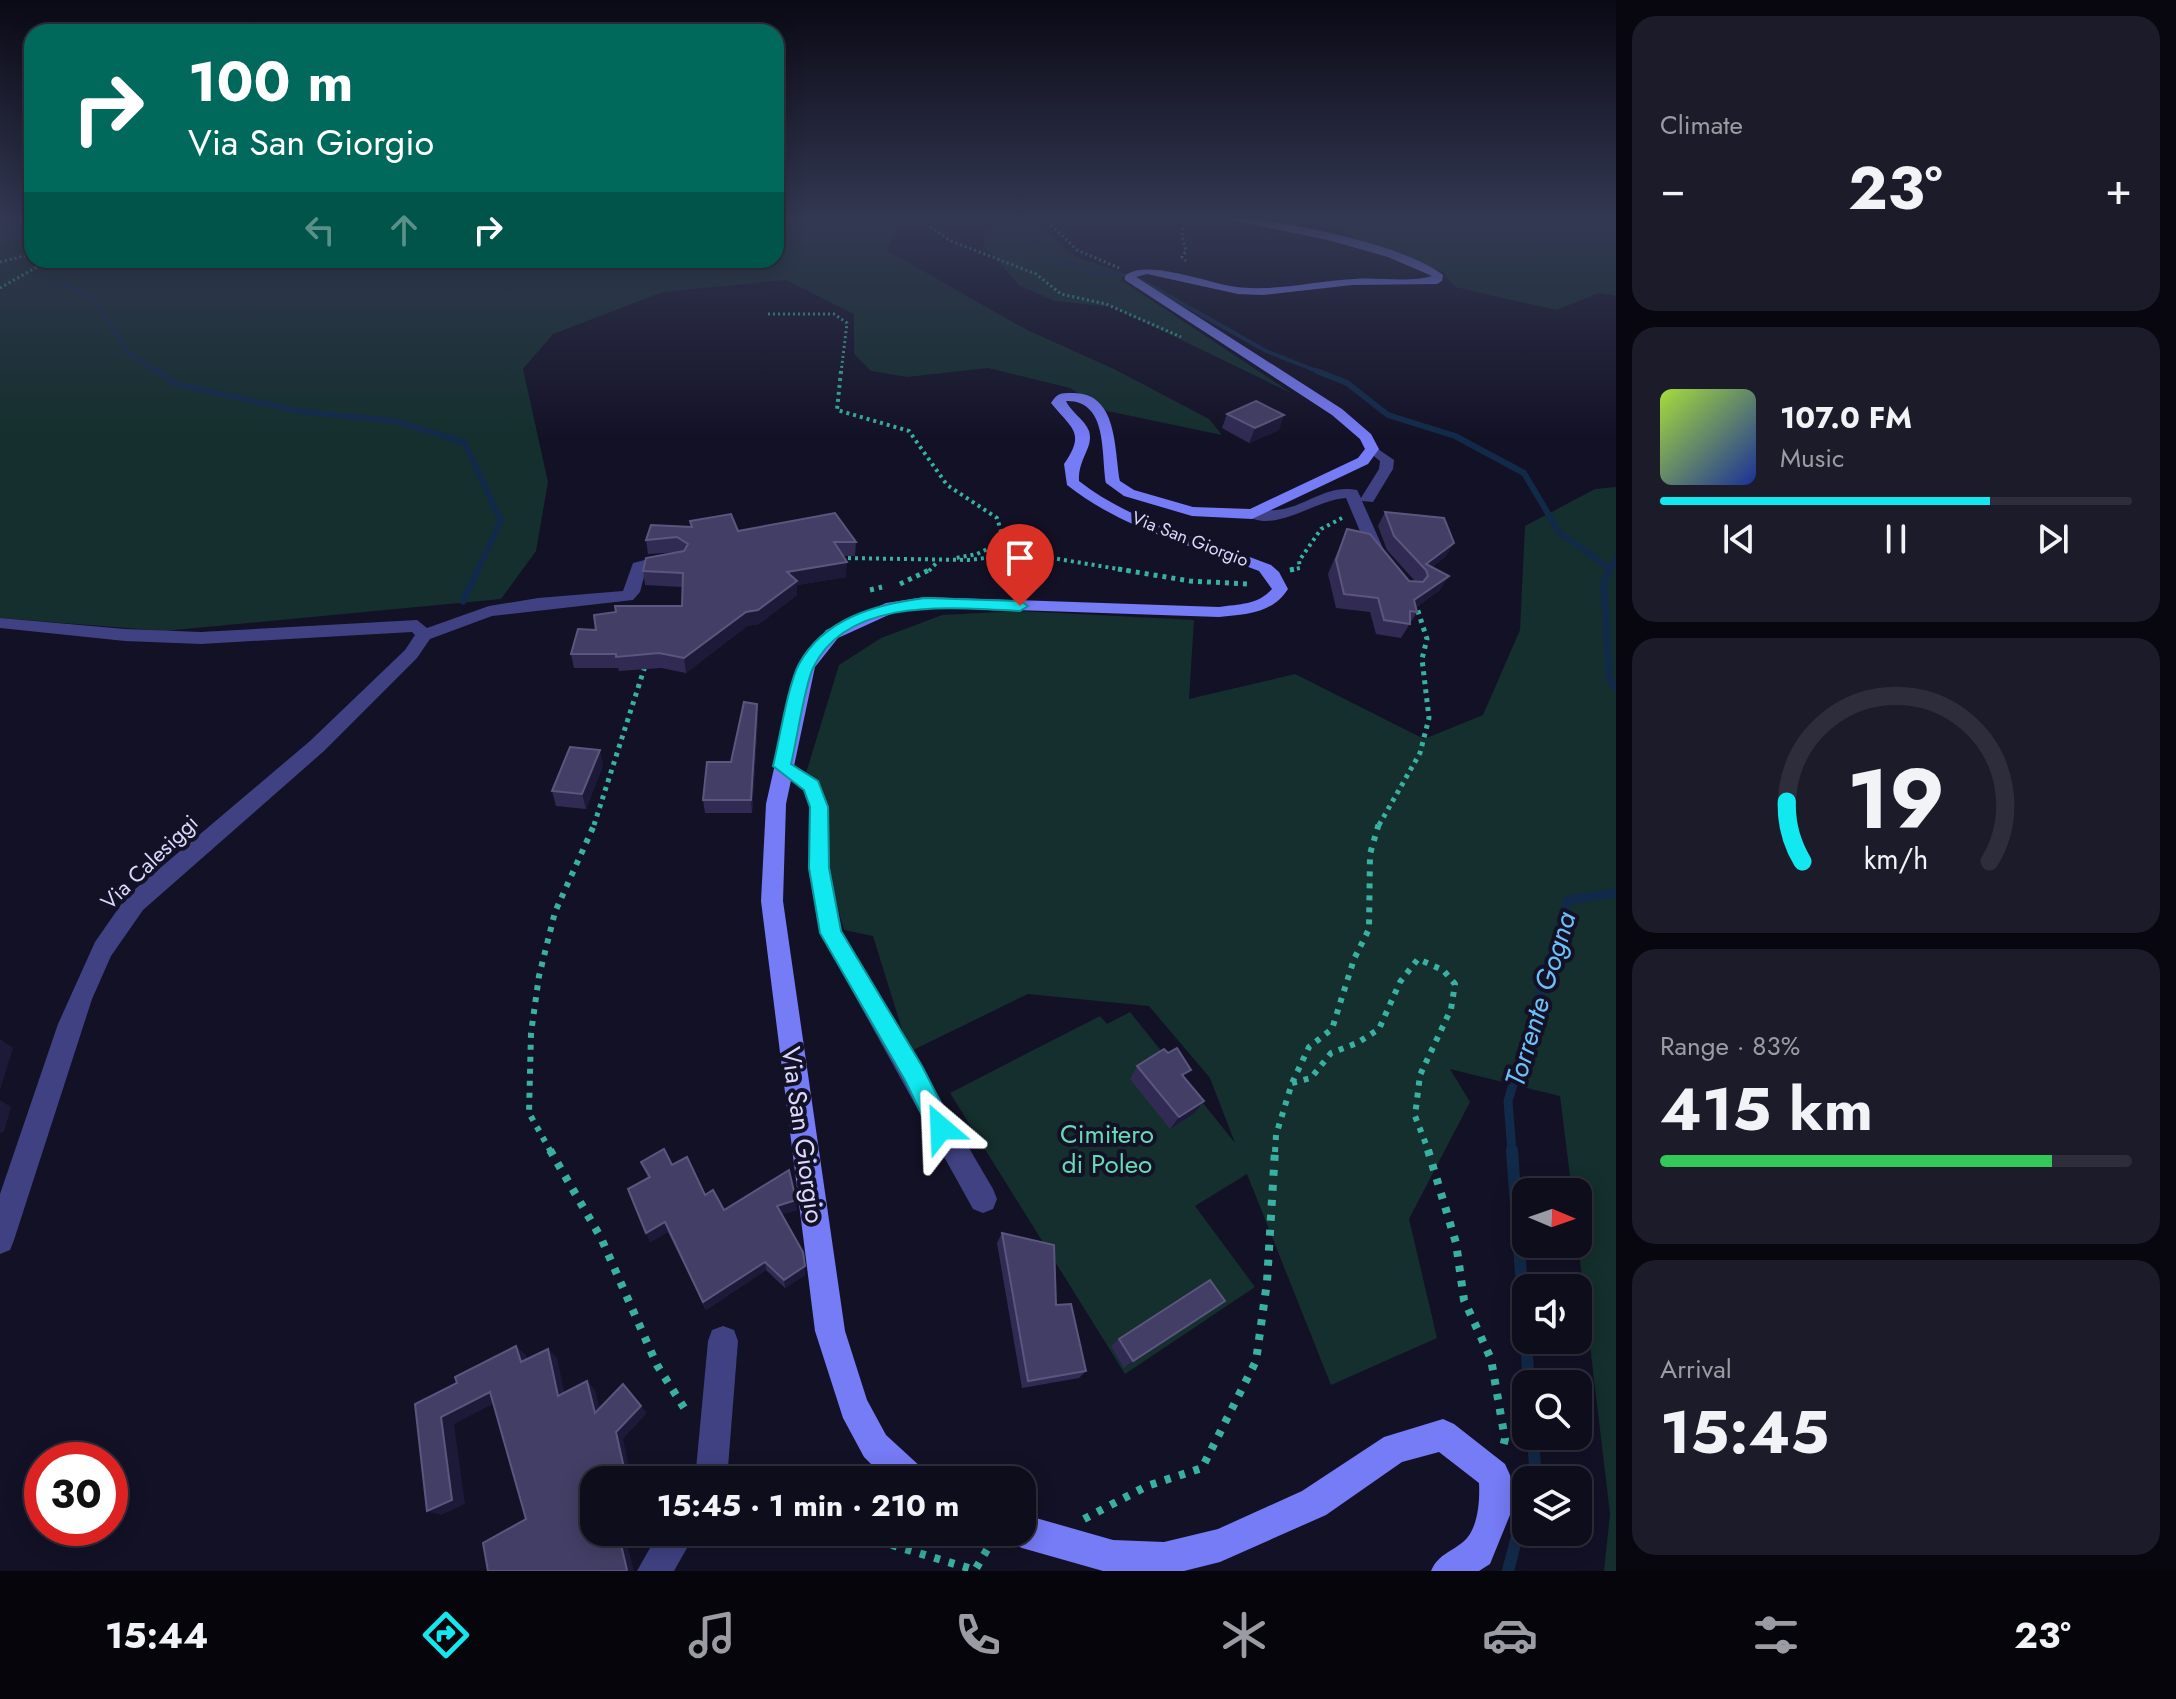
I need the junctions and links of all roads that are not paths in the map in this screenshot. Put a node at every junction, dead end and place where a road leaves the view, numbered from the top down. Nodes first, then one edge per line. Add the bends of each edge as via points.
1 (1159, 291) edge
2 (1246, 291) edge
3 (1269, 291) edge
4 (1368, 455) junction
5 (1368, 499) dead end
6 (1252, 514) junction
7 (679, 559) edge
8 (1409, 589) edge
9 (0, 623) edge
10 (424, 635) junction
11 (782, 766) junction
12 (983, 1199) dead end
13 (0, 1240) edge
14 (723, 1341) dead end
15 (712, 1466) edge
16 (896, 1466) edge
17 (1036, 1534) edge
18 (670, 1546) edge
19 (654, 1571) edge
20 (1448, 1571) edge

1 - 4 street via 1337,412 1366,437
2 - 3 street
4 - 5 street via 1387,460
4 - 6 street, Via San Giorgio
6 - 8 street via 1280,515 1331,494 1352,493 1382,561
6 - 11 street, Via San Giorgio via 1192,511 1129,493 1113,483 1108,433 1096,407 1085,397 1061,397 1058,403 1082,430 1083,446 1071,464 1072,482 1084,493 1244,560 1273,575 1280,589 1266,605 1219,612 925,602 892,607 832,634 806,666
7 - 10 street via 639,566 627,596 489,611
9 - 10 street via 201,638 417,626
10 - 13 street, Via Calesiggi via 317,746 135,903 112,930 74,1013
11 - 12 street via 811,786 819,807 819,868 831,933
11 - 16 street, Via San Giorgio via 772,901 830,1331 854,1407 875,1446
14 - 15 street
17 - 20 street via 1113,1557 1164,1559 1220,1545 1314,1503 1395,1448 1443,1435 1494,1475 1497,1505 1478,1552
18 - 19 street

